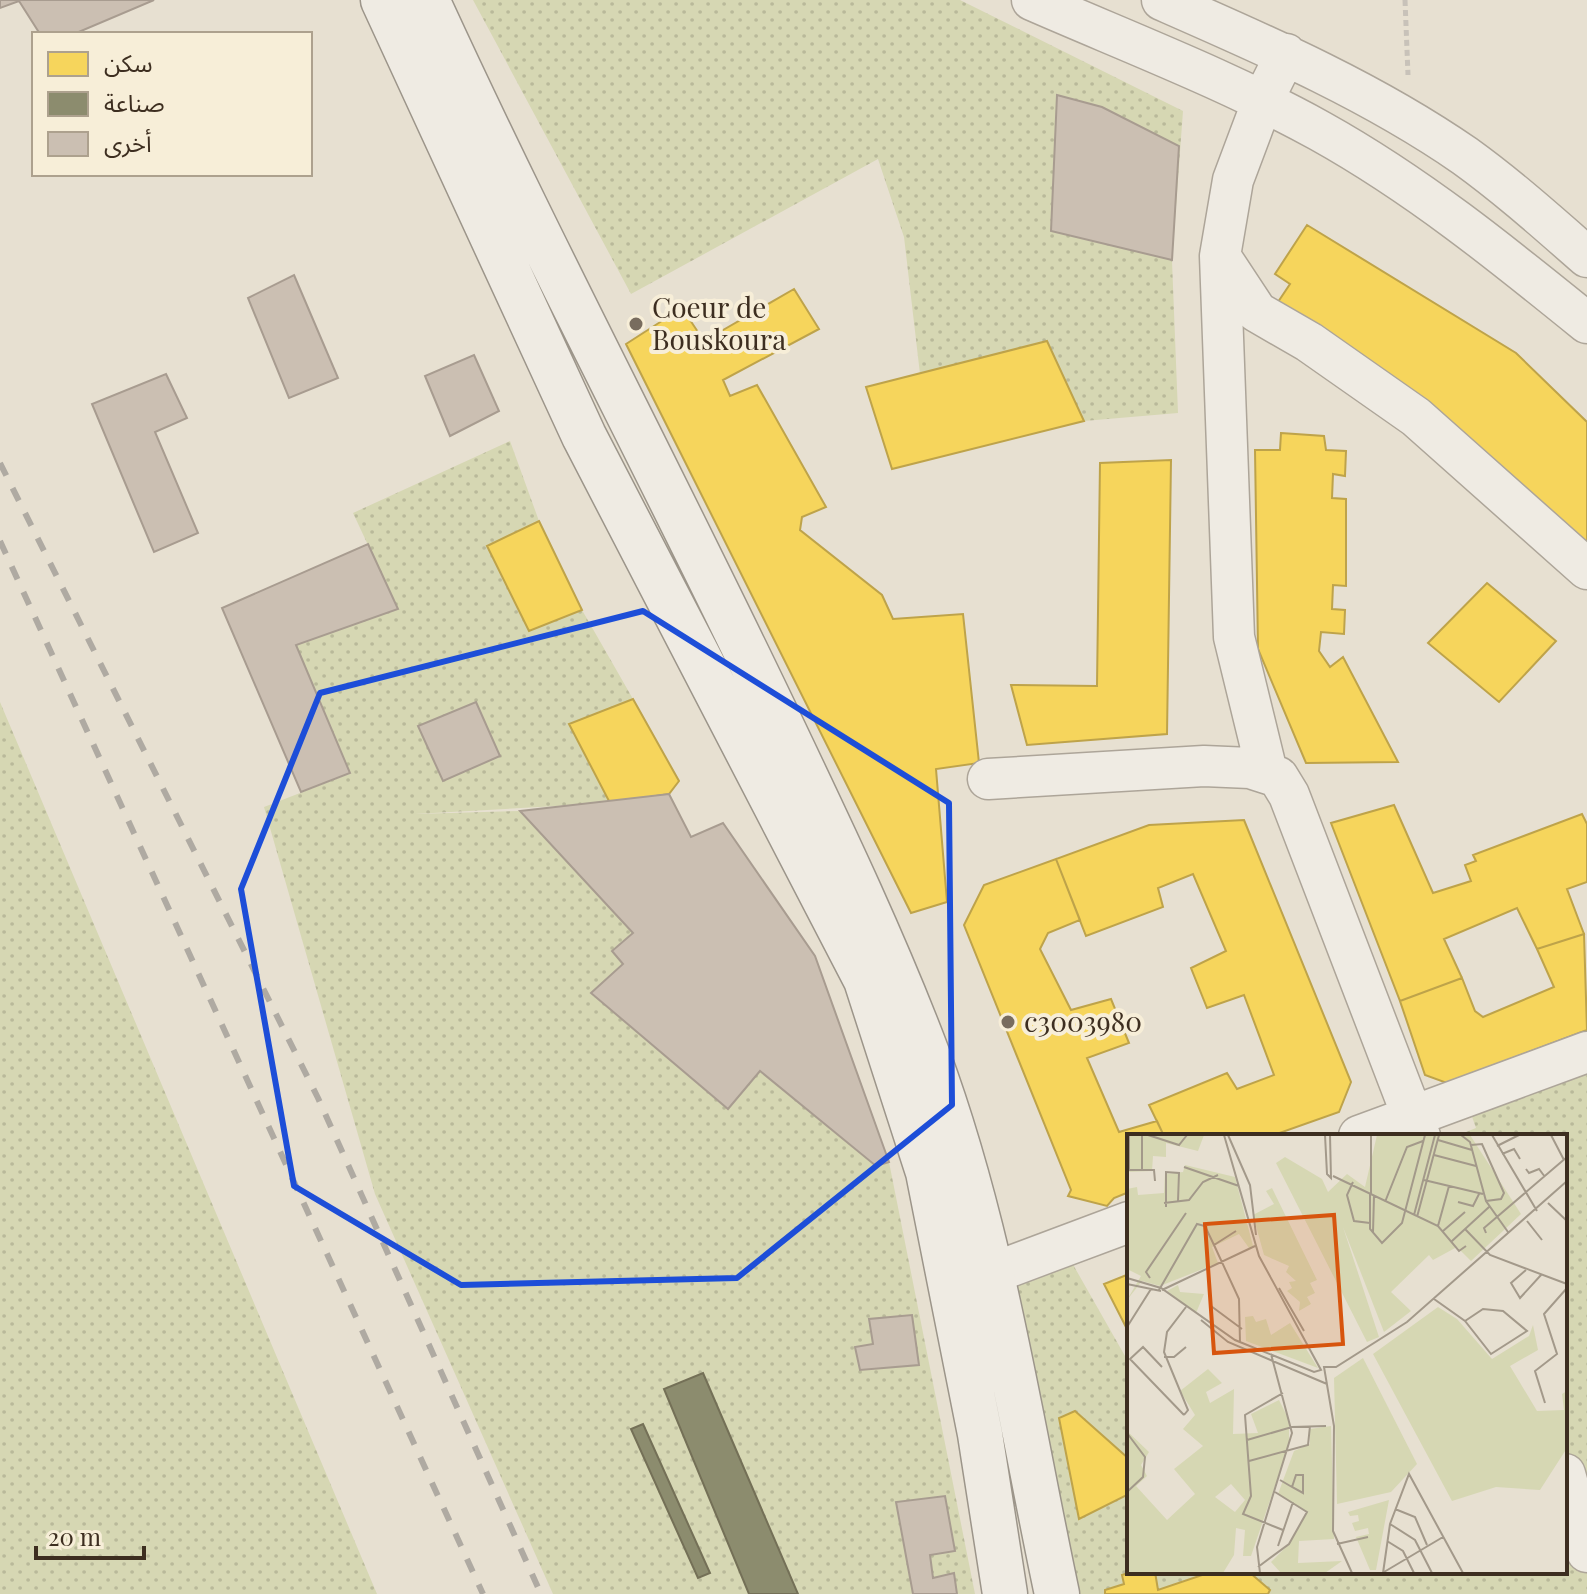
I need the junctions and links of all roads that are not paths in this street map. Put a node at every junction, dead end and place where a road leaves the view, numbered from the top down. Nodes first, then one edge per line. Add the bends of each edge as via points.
1 (383, 0) edge
2 (427, 0) edge
3 (1032, 0) edge
4 (1162, 0) edge
5 (1286, 54) junction
6 (1263, 100) junction
7 (1220, 256) junction
8 (1587, 257) edge
9 (1587, 323) edge
10 (1587, 569) edge
11 (1267, 772) junction
12 (988, 779) dead end
13 (1587, 1052) edge
14 (1415, 1126) edge
15 (1370, 1134) edge
16 (1127, 1223) edge
17 (990, 1274) junction
18 (1567, 1481) edge
19 (1587, 1552) edge
20 (1005, 1594) edge
21 (1057, 1594) edge

1 - 20 street via 584,436 866,980 928,1172 980,1434
2 - 17 street via 497,151 695,543 868,912 928,1058 974,1199
3 - 6 street
4 - 5 street
5 - 6 street
5 - 8 street via 1410,120 1518,195
6 - 7 street via 1229,191
6 - 9 street via 1433,202
7 - 10 street via 1257,312 1416,417
7 - 11 street via 1234,637
11 - 12 street via 1204,766
11 - 14 street via 1278,777 1289,795
13 - 14 street
14 - 15 street
16 - 17 street
17 - 21 street
18 - 19 street

